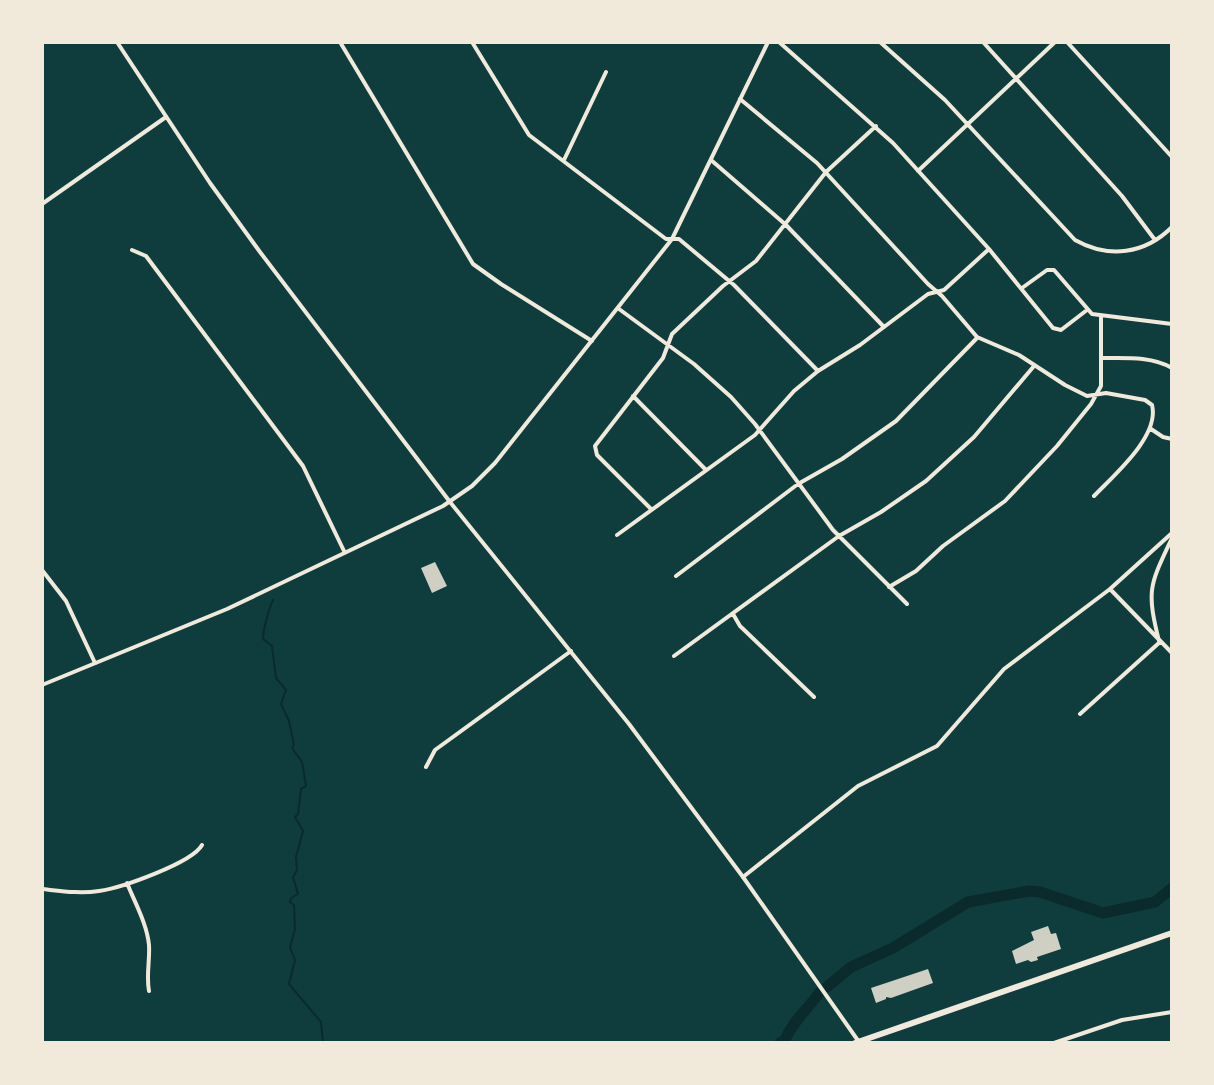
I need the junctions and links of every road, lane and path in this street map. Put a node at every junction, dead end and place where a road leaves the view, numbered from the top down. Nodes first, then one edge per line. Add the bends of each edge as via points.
1 (117, 42) edge
2 (340, 42) edge
3 (472, 42) edge
4 (768, 42) edge
5 (779, 42) edge
6 (880, 42) edge
7 (983, 42) edge
8 (1055, 42) edge
9 (1067, 42) edge
10 (606, 72) dead end
11 (1016, 78) junction
12 (740, 99) junction
13 (166, 117) junction
14 (966, 125) junction
15 (876, 126) junction
16 (1172, 157) edge
17 (564, 160) junction
18 (711, 160) junction
19 (918, 171) junction
20 (826, 172) junction
21 (42, 204) edge
22 (786, 225) junction
23 (1172, 227) edge
24 (672, 239) junction
25 (1155, 240) junction
26 (989, 249) junction
27 (132, 250) dead end
28 (729, 281) junction
29 (1022, 288) junction
30 (937, 292) junction
31 (619, 309) junction
32 (1087, 310) junction
33 (1101, 317) junction
34 (1172, 324) edge
35 (884, 327) junction
36 (977, 337) junction
37 (592, 341) junction
38 (668, 344) junction
39 (1102, 358) junction
40 (1035, 365) junction
41 (1172, 368) edge
42 (818, 371) junction
43 (1097, 395) junction
44 (633, 396) junction
45 (1151, 429) junction
46 (760, 431) junction
47 (1172, 439) edge
48 (706, 470) junction
49 (798, 484) junction
50 (1094, 496) dead end
51 (450, 502) junction
52 (651, 509) junction
53 (617, 535) dead end
54 (1172, 535) edge
55 (839, 536) junction
56 (344, 551) junction
57 (42, 570) edge
58 (676, 576) dead end
59 (889, 587) junction
60 (1110, 589) junction
61 (907, 604) dead end
62 (733, 614) junction
63 (1159, 641) junction
64 (571, 651) junction
65 (1172, 653) edge
66 (674, 656) dead end
67 (95, 663) junction
68 (42, 685) edge
69 (814, 697) dead end
70 (1080, 714) dead end
71 (426, 767) dead end
72 (202, 845) dead end
73 (743, 877) junction
74 (127, 883) junction
75 (42, 889) edge
76 (1172, 933) edge
77 (149, 991) dead end
78 (1172, 1012) edge
79 (857, 1042) edge
80 (1054, 1043) edge

1 - 13 street
2 - 37 street via 473,264
3 - 17 street via 526,131
4 - 12 street
5 - 15 street
6 - 14 street
7 - 11 street
8 - 11 street
9 - 16 street
10 - 17 street
11 - 14 street
11 - 25 street
12 - 18 street
12 - 20 street
13 - 21 street
13 - 51 street via 260,252
14 - 19 street
14 - 25 street via 1075,240 1120,252
15 - 19 street
15 - 20 street
17 - 24 street
18 - 22 street
18 - 24 street
19 - 26 street
20 - 22 street
20 - 30 street
22 - 28 street via 756,261
22 - 35 street
23 - 25 street
24 - 28 street via 679,239
24 - 31 street
26 - 29 street
26 - 30 street
27 - 56 street via 146,256 303,466
28 - 38 street via 672,334
28 - 42 street
29 - 32 street via 1054,270
29 - 32 street via 1056,330
30 - 35 street
30 - 36 street
31 - 37 street
31 - 38 street
32 - 33 street
33 - 34 street
33 - 39 street
35 - 42 street
36 - 40 street
36 - 49 street via 896,421
37 - 51 street via 490,469
38 - 44 street
38 - 46 street via 731,397
39 - 41 street via 1161,362
39 - 43 street
40 - 43 street via 1087,396
40 - 55 street via 947,463 898,501
42 - 46 street
43 - 45 street via 1149,402 1154,410
43 - 59 street via 1005,501
44 - 48 street
44 - 52 street via 594,450
45 - 47 street
45 - 50 street
46 - 48 street
46 - 49 street
48 - 52 street
49 - 55 street
49 - 58 street
51 - 56 street
51 - 64 street
52 - 53 street
54 - 60 street
54 - 63 street via 1151,589
55 - 59 street
55 - 62 street
56 - 67 street via 227,609
57 - 67 street via 66,601
59 - 61 street
60 - 63 street
60 - 73 street via 1004,669 937,746 858,786
62 - 66 street
62 - 69 street
63 - 65 street
63 - 70 street
64 - 71 street via 435,750
64 - 73 street
67 - 68 street
72 - 74 street via 191,857
73 - 79 street
74 - 75 street via 85,893
74 - 77 street via 148,937
76 - 79 main road
78 - 80 street via 1122,1020

